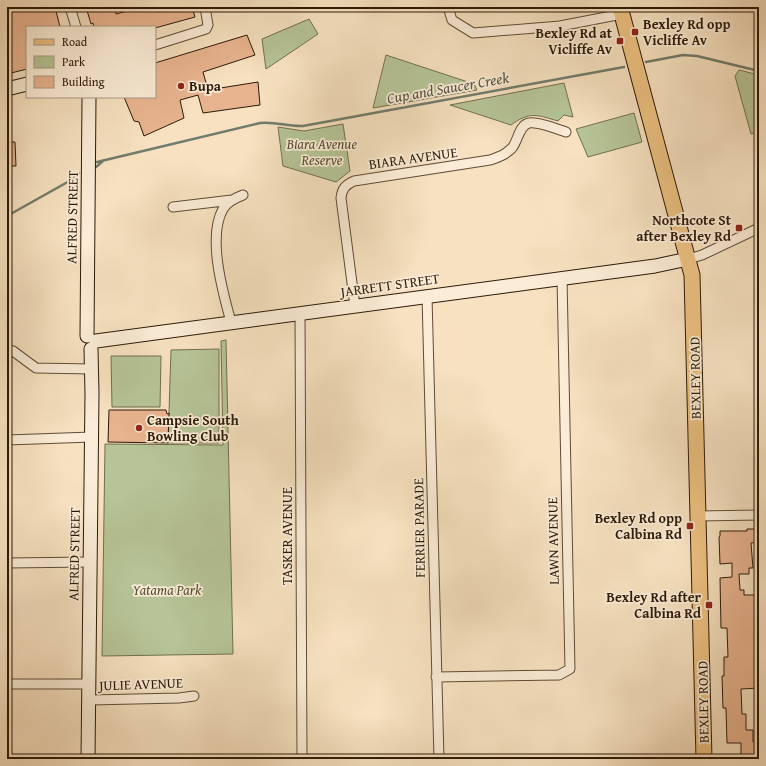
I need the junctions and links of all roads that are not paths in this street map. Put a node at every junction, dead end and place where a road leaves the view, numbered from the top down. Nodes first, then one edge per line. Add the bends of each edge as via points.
1 (70, 7) edge
2 (205, 7) edge
3 (448, 7) edge
4 (621, 10) edge
5 (76, 26) edge
6 (156, 45) edge
7 (26, 84) edge
8 (7, 89) edge
9 (89, 98) edge
10 (566, 132) dead end
11 (243, 195) dead end
12 (232, 200) junction
13 (173, 207) dead end
14 (759, 228) edge
15 (688, 259) junction
16 (562, 278) junction
17 (427, 296) junction
18 (355, 306) junction
19 (300, 313) junction
20 (231, 322) junction
21 (91, 342) junction
22 (7, 350) edge
23 (92, 369) junction
24 (92, 437) junction
25 (7, 440) edge
26 (759, 515) edge
27 (698, 516) junction
28 (90, 562) junction
29 (7, 563) edge
30 (436, 677) junction
31 (7, 684) edge
32 (90, 684) junction
33 (194, 696) dead end
34 (90, 700) junction
35 (88, 759) edge
36 (302, 759) edge
37 (438, 759) edge
38 (704, 759) edge

1 - 5 street
2 - 6 street via 208,25 203,31
3 - 4 street via 452,20 473,33 560,26
4 - 15 main road, BEXLEY ROAD
7 - 8 street
9 - 21 street, ALFRED STREET
10 - 18 street, BIARA AVENUE via 528,123 523,127 513,147 502,156 348,183 341,198
11 - 12 street
12 - 13 street
12 - 20 street via 223,209 218,222 216,248 223,293
14 - 15 street
15 - 16 street, JARRETT STREET via 655,266
15 - 27 main road, BEXLEY ROAD via 694,295
16 - 17 street, JARRETT STREET
16 - 30 street, LAWN AVENUE via 570,669 559,675
17 - 18 street, JARRETT STREET
17 - 30 street, FERRIER PARADE
18 - 19 street, JARRETT STREET
19 - 20 street, JARRETT STREET
19 - 36 street, TASKER AVENUE
20 - 21 street, JARRETT STREET
21 - 23 street, ALFRED STREET
22 - 23 street via 36,368
23 - 24 street, ALFRED STREET
24 - 25 street
24 - 28 street, ALFRED STREET
26 - 27 street
27 - 38 main road, BEXLEY ROAD
28 - 29 street
28 - 32 street, ALFRED STREET
30 - 37 street, FERRIER PARADE
31 - 32 street
32 - 34 street, ALFRED STREET
33 - 34 street, JULIE AVENUE
34 - 35 street, ALFRED STREET

